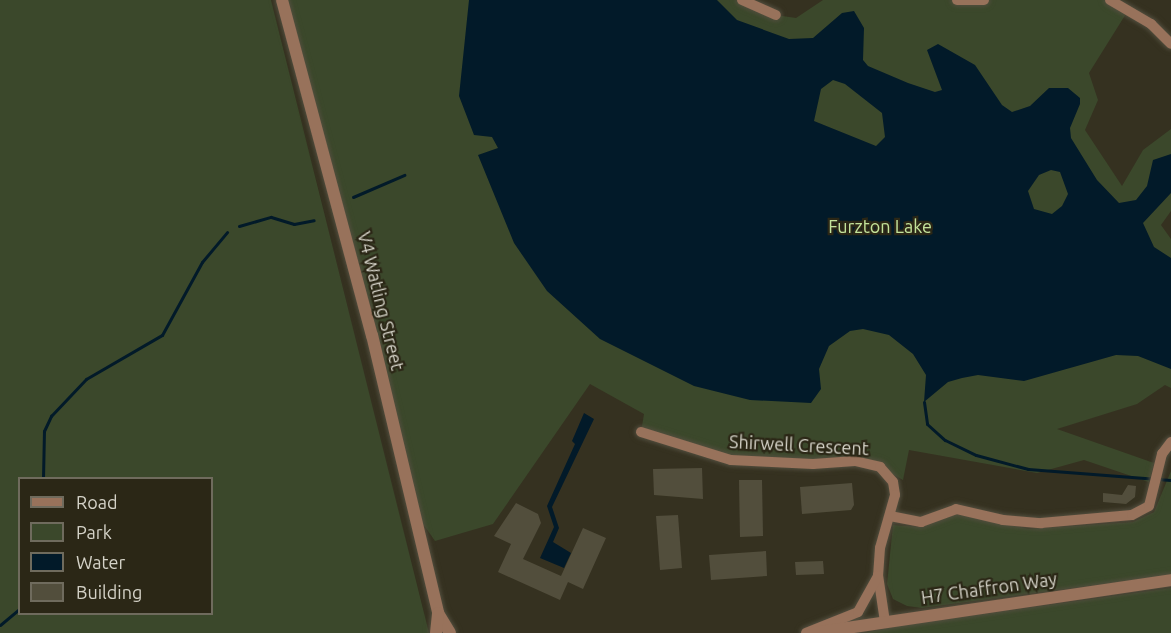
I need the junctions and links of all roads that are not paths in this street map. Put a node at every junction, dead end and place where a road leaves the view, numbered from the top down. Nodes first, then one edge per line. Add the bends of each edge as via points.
1 (282, 0) edge
2 (957, 0) edge
3 (984, 0) edge
4 (1110, 0) edge
5 (749, 2) edge
6 (776, 15) dead end
7 (1171, 44) edge
8 (641, 432) dead end
9 (1171, 442) edge
10 (890, 516) junction
11 (878, 575) junction
12 (1171, 580) edge
13 (438, 613) junction
14 (885, 622) junction
15 (856, 629) edge
16 (436, 633) edge
17 (450, 633) edge
18 (806, 633) edge
19 (813, 633) edge

1 - 13 street, V4 Watling Street via 372,335
2 - 3 street
4 - 7 street via 1151,24
5 - 6 street
8 - 10 street, Shirwell Crescent via 731,460 870,462 893,482 895,503
9 - 10 street via 1162,454 1156,486 1143,510 1109,518 1041,522 1003,520 956,509 921,522
10 - 11 street, Shirwell Crescent via 880,548
11 - 14 street, Shirwell Crescent
11 - 18 street, Shirwell Crescent via 858,612
12 - 14 street, H7 Chaffron Way
13 - 16 street, V4 Watling Street
13 - 17 street, V4 Watling Street
14 - 15 street, H7 Chaffron Way
15 - 19 street, H7 Chaffron Way

